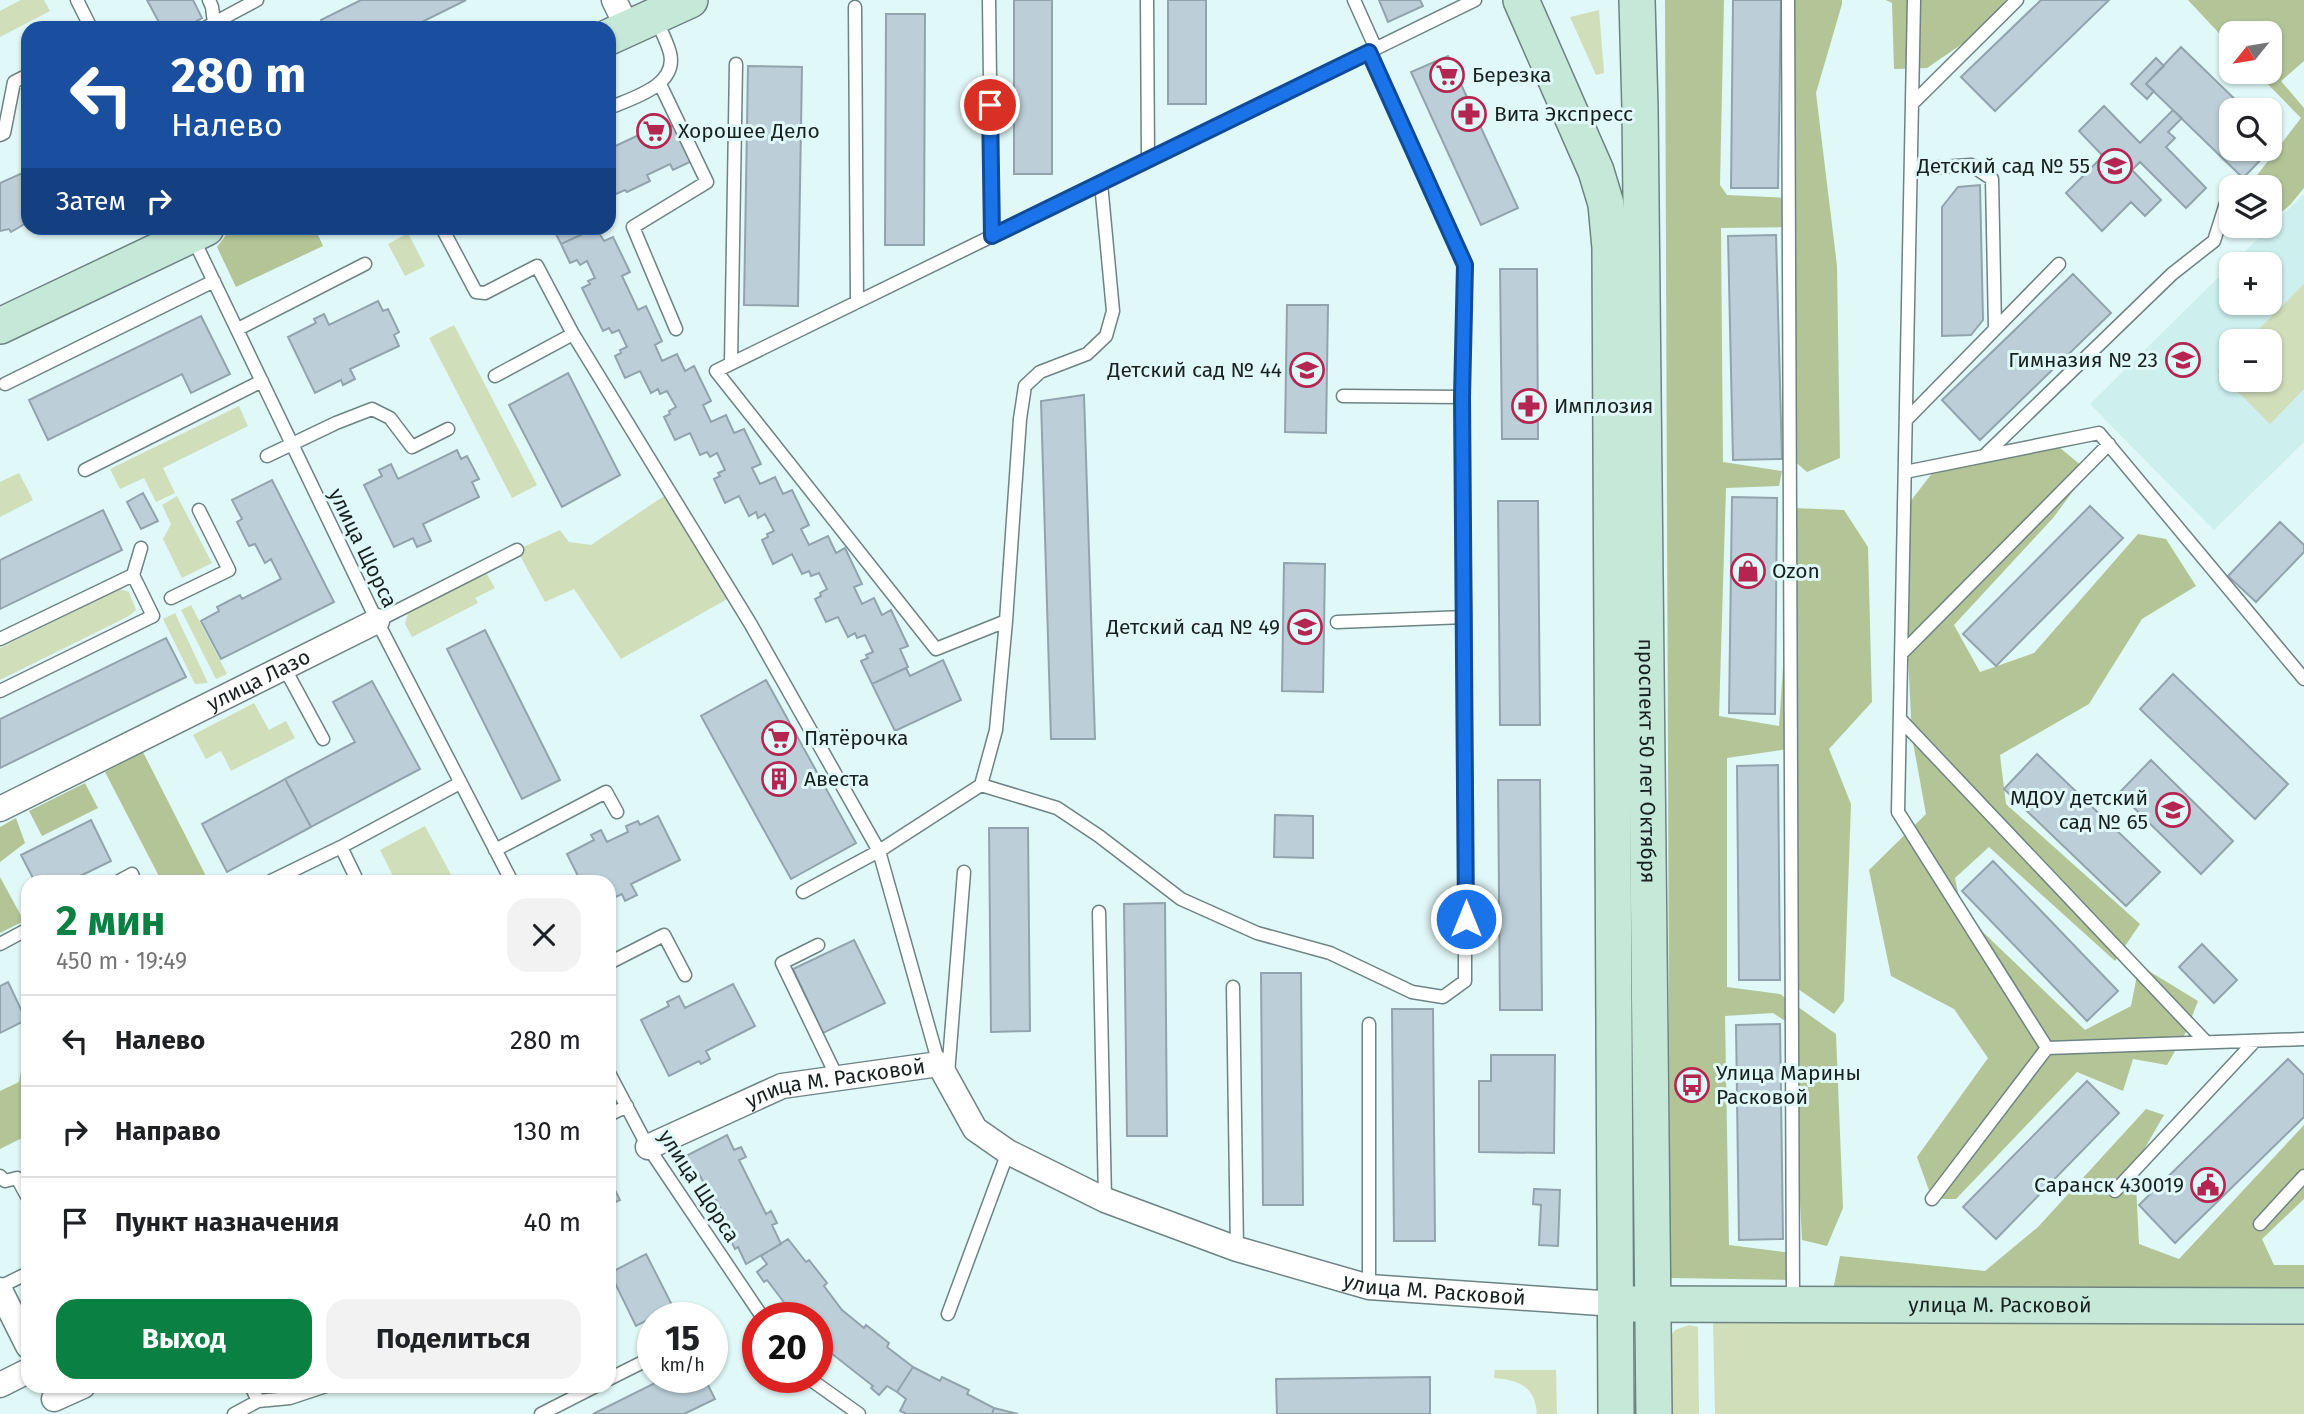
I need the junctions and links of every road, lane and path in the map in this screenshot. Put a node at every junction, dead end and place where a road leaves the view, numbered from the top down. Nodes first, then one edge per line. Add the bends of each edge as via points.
1 (78, 0) edge
2 (209, 0) edge
3 (257, 0) edge
4 (690, 0) edge
5 (989, 0) edge
6 (1147, 0) edge
7 (1354, 0) edge
8 (1475, 0) edge
9 (1521, 0) edge
10 (1637, 0) edge
11 (1788, 0) edge
12 (1914, 0) edge
13 (2017, 0) edge
14 (855, 7) dead end
15 (88, 21) edge
16 (211, 21) edge
17 (219, 21) edge
18 (626, 21) edge
19 (1373, 50) junction
20 (736, 64) dead end
21 (21, 78) edge
22 (660, 84) junction
23 (1912, 104) junction
24 (616, 105) edge
25 (1640, 108) junction
26 (1575, 123) junction
27 (0, 135) edge
28 (1148, 160) junction
29 (1912, 169) junction
30 (1101, 183) junction
31 (2219, 225) edge
32 (185, 235) edge
33 (197, 235) edge
34 (449, 235) edge
35 (992, 236) junction
36 (365, 264) dead end
37 (2059, 264) dead end
38 (214, 281) junction
39 (857, 302) junction
40 (0, 326) edge
41 (238, 328) junction
42 (1995, 328) junction
43 (676, 329) dead end
44 (573, 334) junction
45 (731, 362) junction
46 (495, 376) dead end
47 (262, 381) junction
48 (5, 384) dead end
49 (1343, 396) dead end
50 (1462, 397) junction
51 (1907, 419) junction
52 (448, 429) dead end
53 (292, 444) junction
54 (2109, 444) junction
55 (267, 456) dead end
56 (1985, 456) junction
57 (85, 470) dead end
58 (1905, 472) junction
59 (199, 510) dead end
60 (141, 548) dead end
61 (517, 550) dead end
62 (133, 575) junction
63 (171, 598) dead end
64 (1465, 617) junction
65 (377, 621) junction
66 (1006, 621) junction
67 (1337, 622) dead end
68 (0, 639) edge
69 (1902, 653) junction
70 (284, 667) junction
71 (2304, 679) edge
72 (0, 691) edge
73 (1900, 719) junction
74 (323, 739) dead end
75 (460, 783) junction
76 (981, 785) junction
77 (0, 809) edge
78 (617, 812) dead end
79 (341, 847) junction
80 (495, 850) junction
81 (879, 851) junction
82 (964, 872) dead end
83 (283, 875) edge
84 (355, 875) edge
85 (508, 875) edge
86 (803, 892) dead end
87 (1099, 912) dead end
88 (21, 933) edge
89 (0, 944) edge
90 (818, 945) dead end
91 (616, 959) edge
92 (685, 975) dead end
93 (1233, 987) dead end
94 (1368, 1024) dead end
95 (2304, 1039) edge
96 (2255, 1041) junction
97 (2206, 1042) junction
98 (2047, 1048) junction
99 (944, 1073) junction
100 (837, 1077) junction
101 (616, 1086) edge
102 (627, 1106) junction
103 (616, 1112) edge
104 (648, 1147) junction
105 (1007, 1153) junction
106 (0, 1176) edge
107 (2304, 1177) edge
108 (21, 1185) edge
109 (2115, 1191) dead end
110 (1932, 1199) dead end
111 (1105, 1200) junction
112 (2260, 1224) dead end
113 (1237, 1249) junction
114 (21, 1277) edge
115 (1369, 1287) junction
116 (0, 1289) edge
117 (753, 1302) edge
118 (1615, 1304) junction
119 (1653, 1304) junction
120 (1793, 1305) junction
121 (2304, 1306) edge
122 (948, 1314) dead end
123 (21, 1332) edge
124 (637, 1365) edge
125 (21, 1374) edge
126 (616, 1376) edge
127 (0, 1385) edge
128 (254, 1393) edge
129 (305, 1393) edge
130 (582, 1393) edge
131 (829, 1393) edge
132 (258, 1401) junction
133 (234, 1414) edge
134 (541, 1414) edge
135 (859, 1414) edge
136 (1616, 1414) edge
137 (1654, 1414) edge

1 - 15 lane
2 - 16 lane
3 - 17 lane
4 - 18 main road
5 - 35 lane
6 - 28 lane
7 - 19 lane
8 - 19 lane
9 - 26 main road, проспект 50 лет Октября
10 - 25 main road, проспект 50 лет Октября
11 - 120 lane
12 - 23 lane
13 - 23 lane
14 - 39 lane
18 - 22 lane via 671,56 669,72
19 - 28 lane
19 - 50 lane via 1465,265
20 - 45 lane
21 - 27 lane via 14,82 5,133
22 - 24 lane
22 - 43 lane via 707,181 633,227
23 - 29 lane
25 - 26 main road via 1628,127 1602,140 1589,136
25 - 119 main road, проспект 50 лет Октября
26 - 118 main road, проспект 50 лет Октября via 1606,204 1610,248
28 - 30 lane
29 - 42 lane via 1971,165 1992,179
29 - 51 lane
30 - 35 lane
30 - 66 lane via 1113,310 1106,335 1087,354 1040,372 1025,386
31 - 56 lane via 2214,241 2172,274
32 - 40 main road
33 - 38 lane, улица Щорса
34 - 44 lane via 476,292 485,293 537,266
35 - 39 lane
36 - 41 lane
37 - 42 lane
38 - 41 lane, улица Щорса
38 - 48 lane
39 - 45 lane
41 - 47 lane, улица Щорса
42 - 51 lane
44 - 46 lane
44 - 81 lane via 750,623
45 - 66 lane via 716,371 936,649
47 - 53 lane, улица Щорса
47 - 57 lane
49 - 50 lane
50 - 64 lane
51 - 58 lane
52 - 53 lane via 412,447 390,418 372,409
53 - 55 lane
53 - 65 lane, улица Щорса
54 - 56 lane via 2099,433
54 - 69 lane
54 - 71 lane
56 - 58 lane
58 - 69 lane
59 - 63 lane via 229,570
60 - 62 lane
61 - 65 lane, улица Лазо
62 - 68 lane
62 - 72 lane via 153,617
64 - 67 lane
64 - 76 lane via 1465,981 1443,997 1412,992 1330,953 1257,933 1181,899 1056,808
65 - 70 street, улица Лазо
65 - 75 lane, улица Щорса
66 - 76 lane via 996,730
69 - 73 lane
70 - 74 lane
70 - 77 street, улица Лазо
73 - 97 lane
73 - 98 lane via 1898,812
75 - 79 lane
75 - 80 lane, улица Щорса
76 - 81 lane
78 - 80 lane via 606,792
79 - 83 lane
79 - 84 lane
80 - 85 lane, улица Щорса
81 - 86 lane
81 - 99 lane
82 - 99 lane
87 - 111 lane
88 - 89 lane
90 - 100 lane via 782,963
91 - 92 lane via 664,935
93 - 113 lane
94 - 115 lane
95 - 96 lane
96 - 97 lane
96 - 109 lane
97 - 98 lane
98 - 110 lane
99 - 100 street, улица М. Расковой
99 - 105 street, улица М. Расковой via 975,1129
100 - 104 street, улица М. Расковой via 782,1086
101 - 102 lane, улица Щорса
102 - 103 lane
102 - 104 lane, улица Щорса
104 - 117 lane, улица Щорса
105 - 111 street, улица М. Расковой
105 - 122 lane
106 - 108 lane via 5,1181 17,1178
107 - 112 lane
111 - 113 street, улица М. Расковой
113 - 115 street, улица М. Расковой
114 - 116 lane
115 - 118 street, улица М. Расковой
116 - 123 street
118 - 119 main road, улица М. Расковой
118 - 136 main road, проспект 50 лет Октября
119 - 120 main road, улица М. Расковой
119 - 137 main road, проспект 50 лет Октября
120 - 121 main road, улица М. Расковой
124 - 126 lane
125 - 127 street
128 - 132 lane
129 - 132 lane
130 - 134 lane
131 - 135 lane
132 - 133 lane

